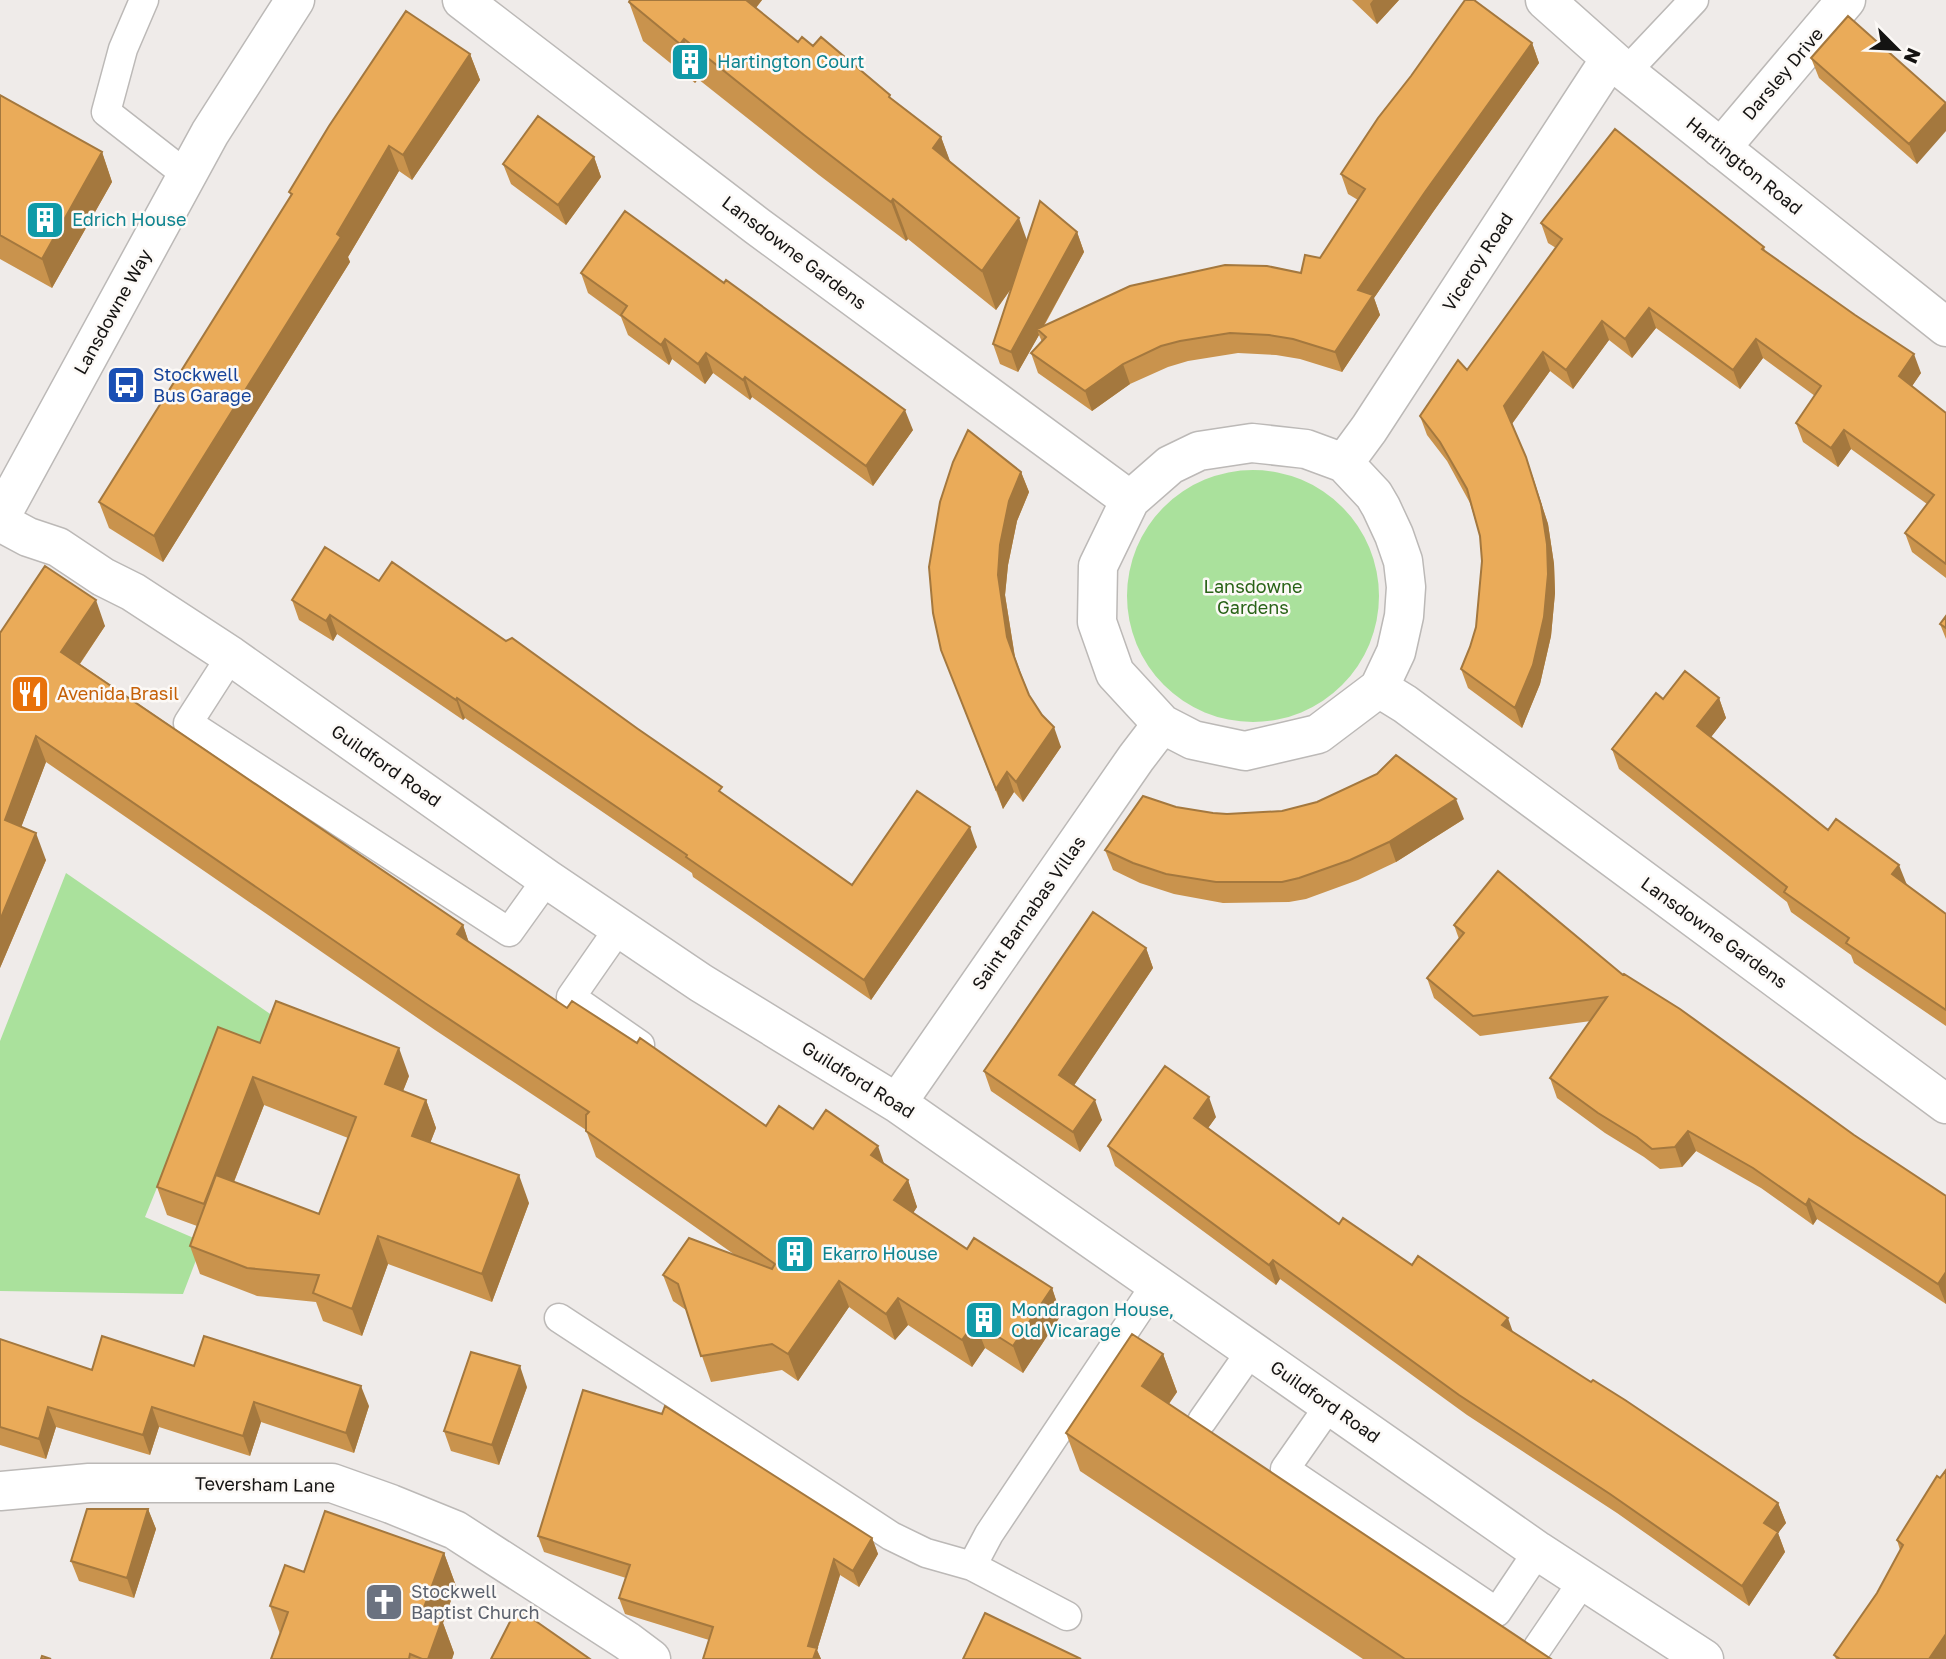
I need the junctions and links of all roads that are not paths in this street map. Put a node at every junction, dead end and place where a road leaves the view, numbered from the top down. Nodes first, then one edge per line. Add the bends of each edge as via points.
1 (144, 0) edge
2 (295, 0) edge
3 (462, 0) edge
4 (1545, 0) edge
5 (1694, 0) edge
6 (1846, 0) edge
7 (1618, 66) junction
8 (1721, 148) junction
9 (188, 176) junction
10 (1946, 327) edge
11 (1344, 463) junction
12 (1129, 500) junction
13 (0, 520) edge
14 (231, 656) junction
15 (1379, 688) junction
16 (1162, 724) junction
17 (548, 879) junction
18 (620, 928) junction
19 (640, 1045) edge
20 (897, 1103) junction
21 (1946, 1104) edge
22 (1156, 1284) junction
23 (559, 1318) dead end
24 (1251, 1351) junction
25 (1329, 1405) junction
26 (1202, 1421) dead end
27 (0, 1491) edge
28 (1538, 1551) junction
29 (971, 1566) junction
30 (1583, 1581) junction
31 (1067, 1616) dead end
32 (1538, 1647) edge
33 (651, 1659) edge
34 (1704, 1659) edge

1 - 9 lane via 123,49 106,112
2 - 9 street, Lansdowne Way via 210,133
3 - 12 street, Lansdowne Gardens via 757,226
4 - 7 street, Hartington Road
5 - 7 lane
6 - 8 street, Darsley Drive
7 - 8 street, Hartington Road
7 - 11 street, Viceroy Road
8 - 10 street, Hartington Road
9 - 13 street, Lansdowne Way
11 - 12 street via 1306,449 1252,443 1199,451 1170,465
11 - 15 street via 1374,495 1403,561 1404,616 1396,652
12 - 16 street via 1098,566 1097,622 1115,673
13 - 14 street, Guildford Road via 28,537 58,547
14 - 17 street, Guildford Road
14 - 17 lane via 188,723 509,932
15 - 16 street via 1318,734 1245,751 1193,740
15 - 21 street, Lansdowne Gardens
16 - 20 street, Saint Barnabas Villas
17 - 18 street, Guildford Road
18 - 19 lane via 571,998
18 - 20 street, Guildford Road
20 - 22 street, Guildford Road
22 - 24 street, Guildford Road
22 - 29 lane
23 - 29 lane via 891,1536 926,1553
24 - 25 street, Guildford Road
24 - 26 lane
25 - 28 street, Guildford Road
25 - 28 lane via 1285,1469 1497,1612
27 - 33 street, Teversham Lane via 89,1483 332,1483 455,1530
28 - 30 street, Guildford Road
29 - 31 lane
30 - 32 lane
30 - 34 street, Guildford Road

